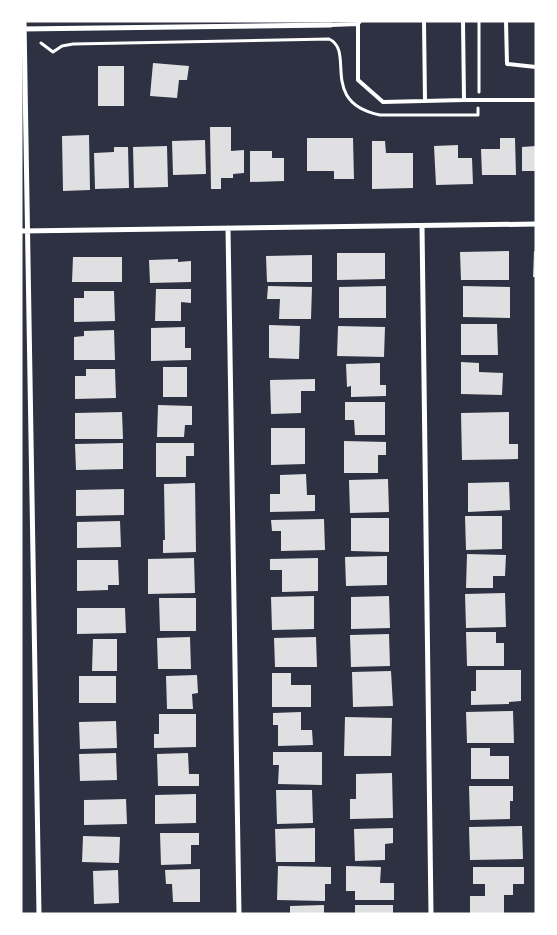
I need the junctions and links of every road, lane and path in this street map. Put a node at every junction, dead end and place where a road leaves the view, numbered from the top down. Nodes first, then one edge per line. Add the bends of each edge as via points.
1 (24, 21) edge
2 (424, 21) edge
3 (463, 21) edge
4 (479, 21) edge
5 (506, 21) edge
6 (359, 23) edge
7 (231, 24) edge
8 (331, 24) joint
9 (22, 29) edge
10 (41, 43) dead end
11 (536, 67) edge
12 (464, 100) junction
13 (479, 100) junction
14 (536, 100) edge
15 (425, 101) junction
16 (536, 224) edge
17 (422, 226) junction
18 (228, 228) junction
19 (24, 231) edge
20 (39, 914) edge
21 (239, 914) edge
22 (431, 914) edge

1 - 9 street
2 - 15 lane
3 - 12 lane
4 - 13 path
5 - 11 lane via 507,64
6 - 8 lane
6 - 15 lane via 358,80 384,102
7 - 8 street
7 - 9 street
9 - 19 street
10 - 13 path via 53,52 73,44 330,39 339,47 346,95 371,113 478,114
12 - 13 lane
12 - 15 lane
13 - 14 lane
16 - 17 street
17 - 18 street
17 - 22 street
18 - 19 street
18 - 21 street
19 - 20 street

